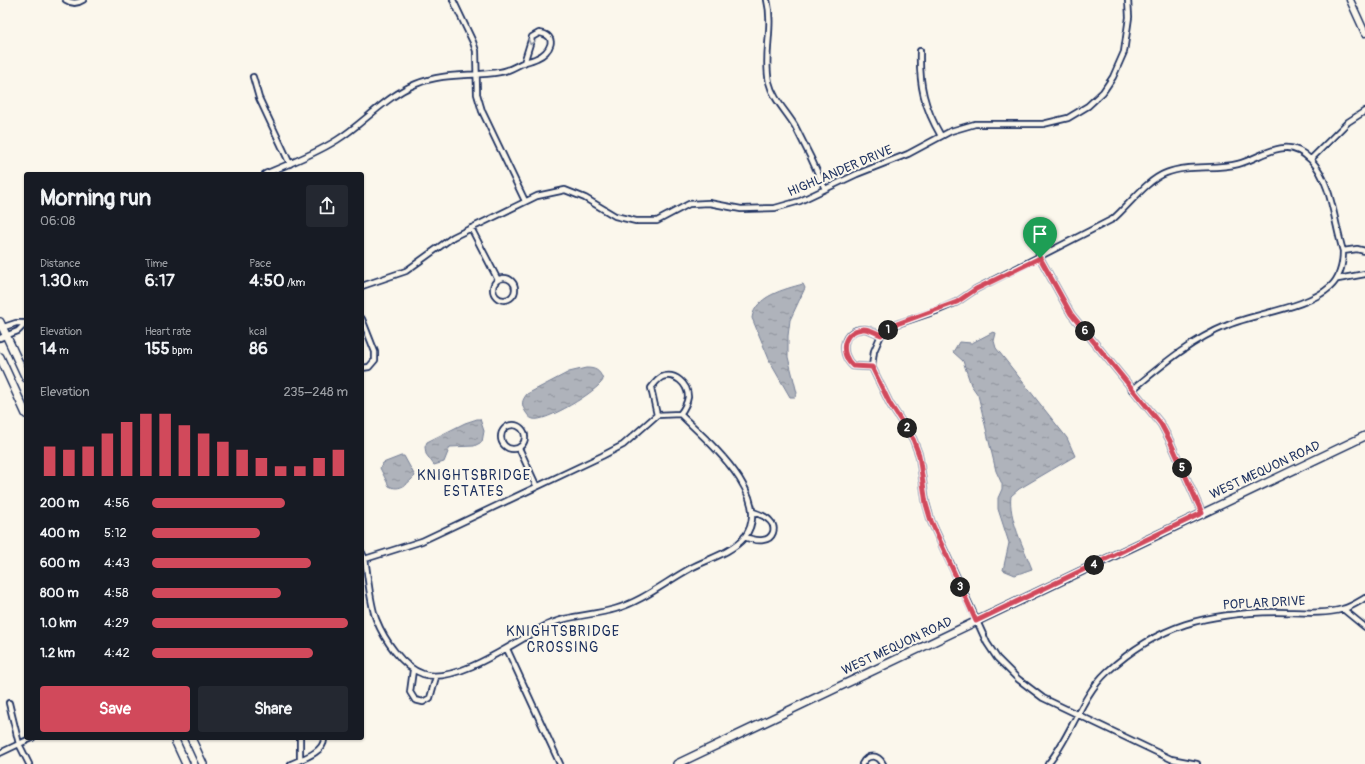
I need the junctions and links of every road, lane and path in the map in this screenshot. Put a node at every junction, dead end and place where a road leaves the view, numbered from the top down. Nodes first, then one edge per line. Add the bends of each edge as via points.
1 (66, 0) edge
2 (83, 0) edge
3 (453, 0) edge
4 (767, 0) edge
5 (1128, 0) edge
6 (1350, 0) edge
7 (1365, 32) edge
8 (920, 51) dead end
9 (524, 62) junction
10 (477, 74) junction
11 (253, 77) dead end
12 (1365, 111) edge
13 (941, 136) junction
14 (1311, 159) junction
15 (290, 164) junction
16 (270, 172) edge
17 (825, 189) junction
18 (525, 201) junction
19 (471, 228) junction
20 (1343, 251) junction
21 (1365, 251) edge
22 (1040, 258) junction
23 (1365, 274) edge
24 (1338, 279) junction
25 (498, 280) junction
26 (364, 285) edge
27 (24, 323) edge
28 (364, 324) edge
29 (24, 325) edge
30 (1, 326) edge
31 (881, 335) junction
32 (3, 337) edge
33 (0, 357) edge
34 (364, 367) edge
35 (872, 367) junction
36 (24, 374) edge
37 (1132, 390) junction
38 (24, 410) edge
39 (680, 414) junction
40 (657, 415) junction
41 (1365, 436) edge
42 (519, 448) junction
43 (536, 485) junction
44 (753, 512) junction
45 (1202, 513) junction
46 (744, 537) junction
47 (365, 559) joint
48 (1365, 598) edge
49 (1343, 609) junction
50 (976, 621) junction
51 (1365, 627) edge
52 (507, 649) junction
53 (413, 670) junction
54 (436, 677) junction
55 (9, 703) dead end
56 (1079, 714) junction
57 (28, 740) edge
58 (175, 740) edge
59 (192, 740) edge
60 (300, 740) edge
61 (324, 740) edge
62 (19, 744) junction
63 (0, 753) edge
64 (300, 760) junction
65 (29, 764) edge
66 (186, 764) edge
67 (203, 764) edge
68 (291, 764) edge
69 (560, 764) edge
70 (677, 764) edge
71 (862, 764) edge
72 (883, 764) edge
73 (1048, 764) edge
74 (1197, 764) edge

1 - 2 street via 71,3
3 - 10 street via 476,51
4 - 17 street via 769,15 766,58 769,83 778,103 794,125
5 - 13 street, HIGHLANDER DRIVE via 1129,17 1124,52 1113,77 1103,92 1088,106 1068,118 1042,124 975,124
6 - 7 street
8 - 13 street via 919,77 922,94
9 -> 9 street via 538,58 549,50 551,43 547,36 539,33 532,37
9 - 10 street via 501,72
10 - 15 street via 458,74 416,84 401,92 337,140
10 - 18 street via 477,94 482,111
11 - 15 street via 258,98
12 - 14 street via 1348,122
13 - 17 street, HIGHLANDER DRIVE via 908,154
14 - 20 street via 1325,183
14 - 22 street via 1297,149 1284,148 1238,164 1166,173 1151,181 1113,218
15 - 16 street
17 - 18 street, HIGHLANDER DRIVE via 800,201 775,208 741,210 709,202 689,204 657,221 636,221 615,216 586,198 565,190
18 - 19 street, HIGHLANDER DRIVE
19 - 25 street
19 - 26 street, HIGHLANDER DRIVE via 453,237 406,271
20 - 21 street
20 - 24 street
22 - 31 street via 976,289 957,302 894,325
22 - 37 street via 1071,314
23 - 24 street
24 - 37 street via 1329,288 1299,304 1227,325 1191,344
25 - 25 street via 493,289 495,295 504,300 511,298 515,291 514,284 509,279
27 - 30 street
28 - 34 street via 375,352 375,360
29 - 32 street via 18,331
30 - 32 main road
31 - 35 street via 874,351
31 - 35 street via 864,328 848,337 844,346 844,356 853,366
32 - 36 main road
33 - 38 main road
35 - 50 street via 890,404 913,439 919,455 931,521
37 - 45 street via 1161,424
39 - 40 street
39 - 40 street via 688,396 684,385 672,376 662,377 651,388
39 - 44 street via 720,455 745,486
40 - 43 street via 623,445
41 - 45 main road, WEST MEQUON ROAD
42 - 42 street via 525,442 524,430 517,425 509,425 503,430 502,442 507,448
42 - 43 street
43 - 47 street via 422,541
44 - 46 street
44 - 46 street via 770,520 774,531 763,541
45 - 50 main road, WEST MEQUON ROAD
46 - 52 street via 732,548 675,577 636,601 613,610 559,620
47 - 53 street via 376,618 399,657
48 - 49 street, POPLAR DRIVE
49 - 51 street
49 - 56 street, POPLAR DRIVE via 1321,612 1236,613 1210,617 1171,629 1134,649 1105,674
50 - 56 street via 986,643 1018,679 1043,698
50 - 70 main road, WEST MEQUON ROAD
52 - 54 street via 467,669
52 - 69 street
53 - 54 street
53 - 54 street via 410,692 415,700 423,702 430,698
55 - 62 street
56 - 73 street, POPLAR DRIVE via 1068,736
56 - 74 street via 1170,759
57 - 62 street
58 - 66 main road
59 - 67 main road
60 - 64 street
61 - 64 street via 320,748
62 - 63 street
62 - 65 street
64 - 68 street
71 - 72 street via 866,758 873,756 880,759

